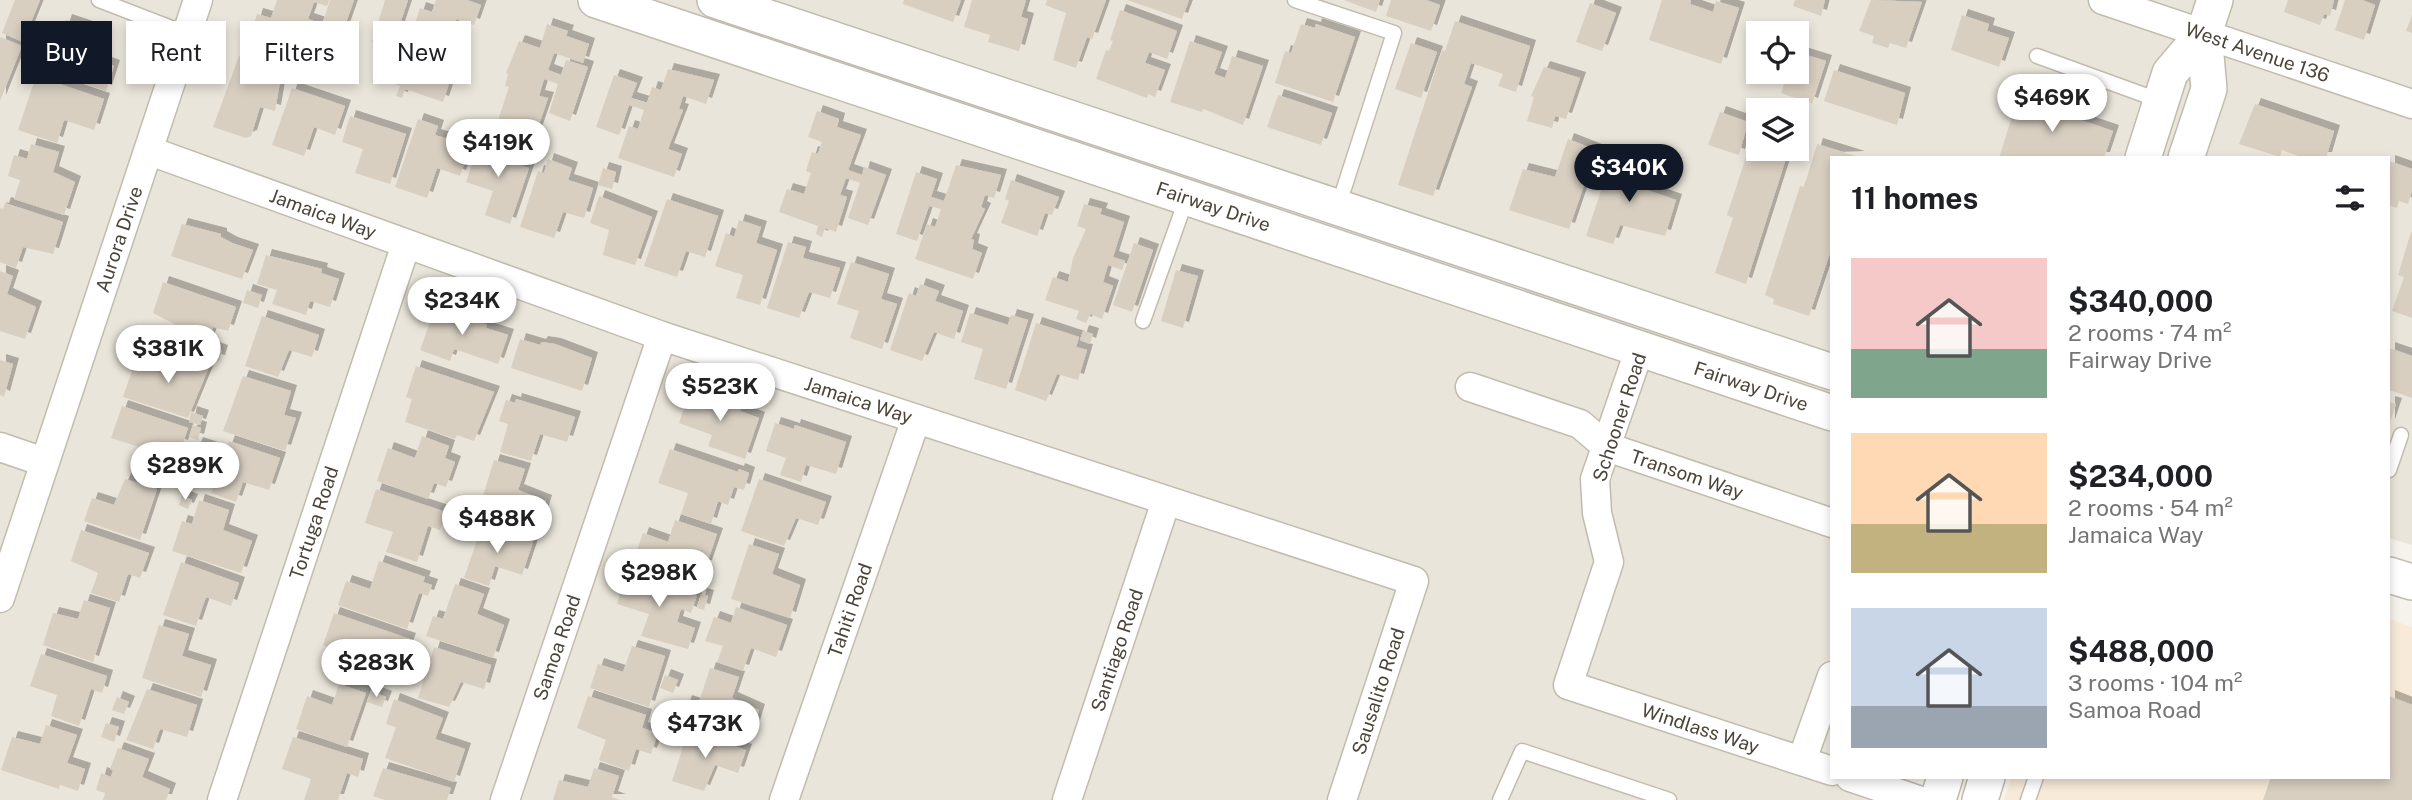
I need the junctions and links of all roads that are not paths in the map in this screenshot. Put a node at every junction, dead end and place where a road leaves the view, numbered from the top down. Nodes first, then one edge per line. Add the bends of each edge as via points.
1 (99, 0) edge
2 (198, 0) edge
3 (596, 0) edge
4 (715, 0) edge
5 (1296, 0) edge
6 (2103, 0) edge
7 (2215, 0) edge
8 (759, 7) edge
9 (153, 21) edge
10 (191, 21) edge
11 (2204, 33) junction
12 (845, 43) junction
13 (2037, 56) dead end
14 (832, 79) junction
15 (171, 84) edge
16 (2161, 101) junction
17 (2412, 104) edge
18 (150, 151) junction
19 (2144, 156) edge
20 (2187, 156) edge
21 (1187, 197) junction
22 (1338, 207) junction
23 (406, 244) junction
24 (1653, 311) junction
25 (1143, 321) dead end
26 (662, 336) junction
27 (1640, 348) junction
28 (1830, 371) edge
29 (1470, 387) dead end
30 (1830, 412) edge
31 (916, 419) junction
32 (2401, 435) dead end
33 (0, 447) edge
34 (1607, 447) junction
35 (44, 462) junction
36 (2390, 467) edge
37 (1166, 501) junction
38 (1830, 522) edge
39 (2390, 575) edge
40 (1414, 581) joint
41 (2412, 582) edge
42 (0, 597) edge
43 (1830, 682) edge
44 (1568, 685) joint
45 (1802, 760) junction
46 (1830, 770) edge
47 (1856, 779) edge
48 (1944, 779) edge
49 (1986, 779) edge
50 (2035, 779) edge
51 (222, 800) edge
52 (505, 800) edge
53 (785, 800) edge
54 (1067, 800) edge
55 (1342, 800) edge
56 (1500, 800) edge
57 (1670, 800) edge
58 (1918, 800) edge
59 (1938, 800) edge
60 (1980, 800) edge
61 (2028, 800) edge

1 - 9 lane
2 - 10 street, Aurora Drive
3 - 14 street, Fairway Drive
4 - 8 street, Fairway Drive
5 - 22 lane via 1394,33
6 - 11 street, West Avenue 136
7 - 11 street
8 - 12 street, Fairway Drive
11 - 16 street via 2170,73
11 - 17 street, West Avenue 136
11 - 20 street via 2209,89
12 - 14 street
12 - 22 street, Fairway Drive
13 - 16 lane
14 - 21 street, Fairway Drive
15 - 18 street, Aurora Drive
16 - 19 street
18 - 23 street, Jamaica Way
18 - 35 street, Aurora Drive
21 - 25 lane
21 - 27 street, Fairway Drive
22 - 24 street, Fairway Drive
23 - 26 street, Jamaica Way
23 - 51 street, Tortuga Road
24 - 27 street, Schooner Road
24 - 28 street, Fairway Drive
26 - 31 street, Jamaica Way
26 - 52 street, Samoa Road
27 - 30 street, Fairway Drive
27 - 34 street, Schooner Road
29 - 34 street, Transom Way via 1580,424
31 - 37 street, Jamaica Way
31 - 53 street, Tahiti Road
32 - 36 lane
33 - 35 street
34 - 38 street, Transom Way
34 - 44 street, Schooner Road via 1595,478 1597,513 1609,562
35 - 42 street, Aurora Drive
37 - 40 street, Jamaica Way
37 - 54 street, Santiago Road
39 - 41 street
40 - 55 street, Sausalito Road
43 - 45 street
44 - 45 street, Windlass Way
45 - 46 street, Windlass Way
47 - 58 street
48 - 59 street
49 - 60 street
50 - 61 lane
56 - 57 lane via 1522,751

